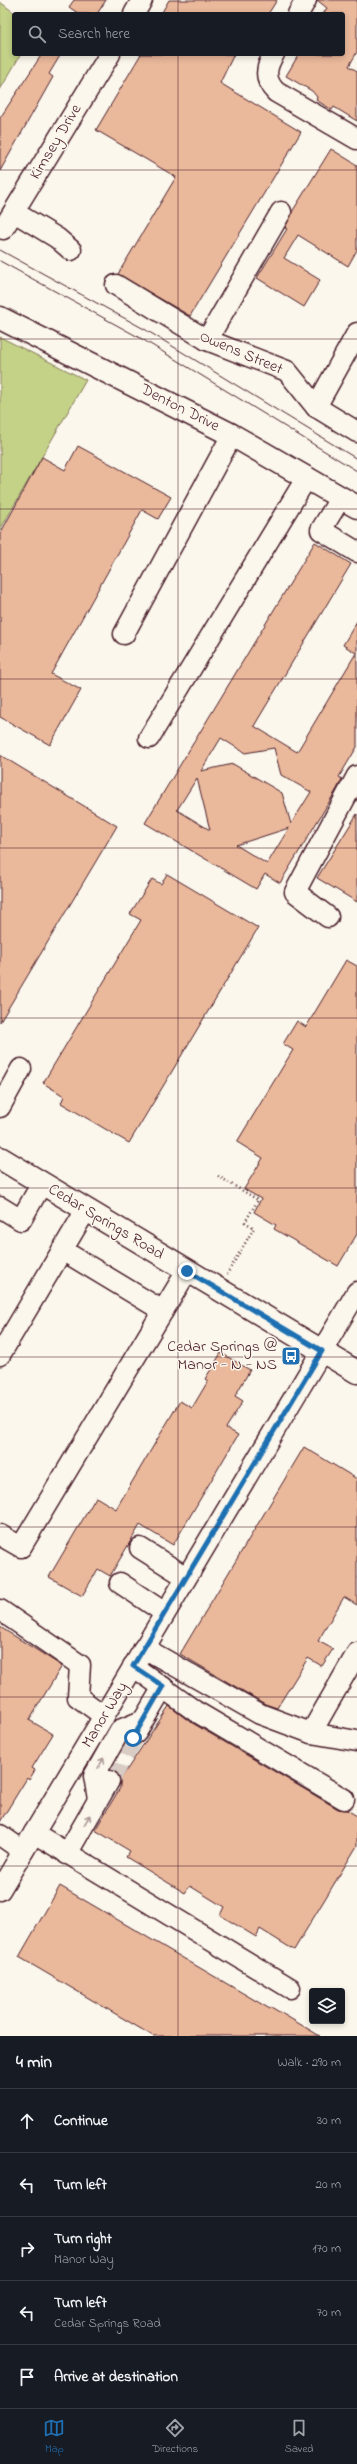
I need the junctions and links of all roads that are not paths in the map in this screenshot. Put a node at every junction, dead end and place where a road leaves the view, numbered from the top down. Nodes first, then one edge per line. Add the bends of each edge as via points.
1 (142, 0) edge
2 (306, 0) edge
3 (135, 12) edge
4 (299, 12) edge
5 (109, 56) edge
6 (273, 56) edge
7 (357, 139) edge
8 (14, 212) junction
9 (281, 212) dead end
10 (3, 229) dead end
11 (71, 250) dead end
12 (116, 285) dead end
13 (0, 318) edge
14 (357, 333) edge
15 (206, 340) junction
16 (316, 407) junction
17 (357, 432) edge
18 (232, 434) junction
19 (307, 477) junction
20 (349, 502) edge
21 (357, 552) edge
22 (124, 634) dead end
23 (149, 738) dead end
24 (357, 776) edge
25 (328, 917) dead end
26 (21, 1069) dead end
27 (0, 1107) edge
28 (0, 1158) edge
29 (42, 1183) junction
30 (0, 1208) edge
31 (86, 1210) junction
32 (62, 1250) junction
33 (187, 1271) junction
34 (357, 1292) edge
35 (163, 1311) junction
36 (322, 1351) junction
37 (0, 1355) edge
38 (357, 1372) edge
39 (0, 1535) edge
40 (140, 1548) dead end
41 (186, 1578) junction
42 (120, 1584) dead end
43 (0, 1610) edge
44 (165, 1613) junction
45 (144, 1648) junction
46 (357, 1653) edge
47 (133, 1666) junction
48 (352, 1673) edge
49 (163, 1686) junction
50 (104, 1716) junction
51 (142, 1721) junction
52 (311, 1733) junction
53 (133, 1738) tunnel mouth
54 (357, 1741) edge
55 (109, 1781) tunnel mouth
56 (98, 1799) junction
57 (344, 1799) dead end
58 (34, 1833) junction
59 (0, 1835) edge
60 (23, 1851) junction
61 (67, 1854) junction
62 (0, 1890) edge
63 (290, 1988) dead end

1 - 3 street
2 - 4 street
5 - 8 street, Kimsey Drive
6 - 7 street via 266,74 276,92
8 - 10 street, Kimsey Drive
8 - 11 street via 57,238
9 - 15 street
12 - 15 street, Owens Street
13 - 18 main road, Denton Drive
14 - 16 street
15 - 16 street, Owens Street via 287,371
16 - 17 street, Owens Street
18 - 19 main road, Denton Drive
18 - 22 street
19 - 20 main road, Denton Drive
19 - 23 street
20 - 21 street via 321,530
24 - 25 street via 294,892
26 - 27 street
28 - 29 main road, Cedar Springs Road
29 - 30 street via 21,1220
29 - 31 main road, Cedar Springs Road
31 - 32 street
31 - 33 main road, Cedar Springs Road
32 - 35 street
32 - 37 street
33 - 35 street
33 - 36 main road, Cedar Springs Road
34 - 36 street, Manor Way
35 - 39 street via 21,1547
36 - 38 main road, Cedar Springs Road
36 - 41 street, Manor Way
40 - 41 street
41 - 44 street, Manor Way
42 - 44 street
43 - 50 street via 80,1665 78,1697
44 - 45 street, Manor Way
45 - 47 street, Manor Way
45 - 52 street via 260,1714
46 - 48 street
47 - 49 street
47 - 50 street, Manor Way
48 - 52 street
49 - 51 street
49 - 57 street via 195,1711
50 - 58 street, Manor Way
51 - 53 street
56 -> 51 street via 94,1776 120,1730
52 - 54 street
55 - 56 street
61 -> 56 street
58 - 60 street, Manor Way
58 - 61 street
59 - 60 street
60 - 62 street, Manor Way
61 - 63 street

